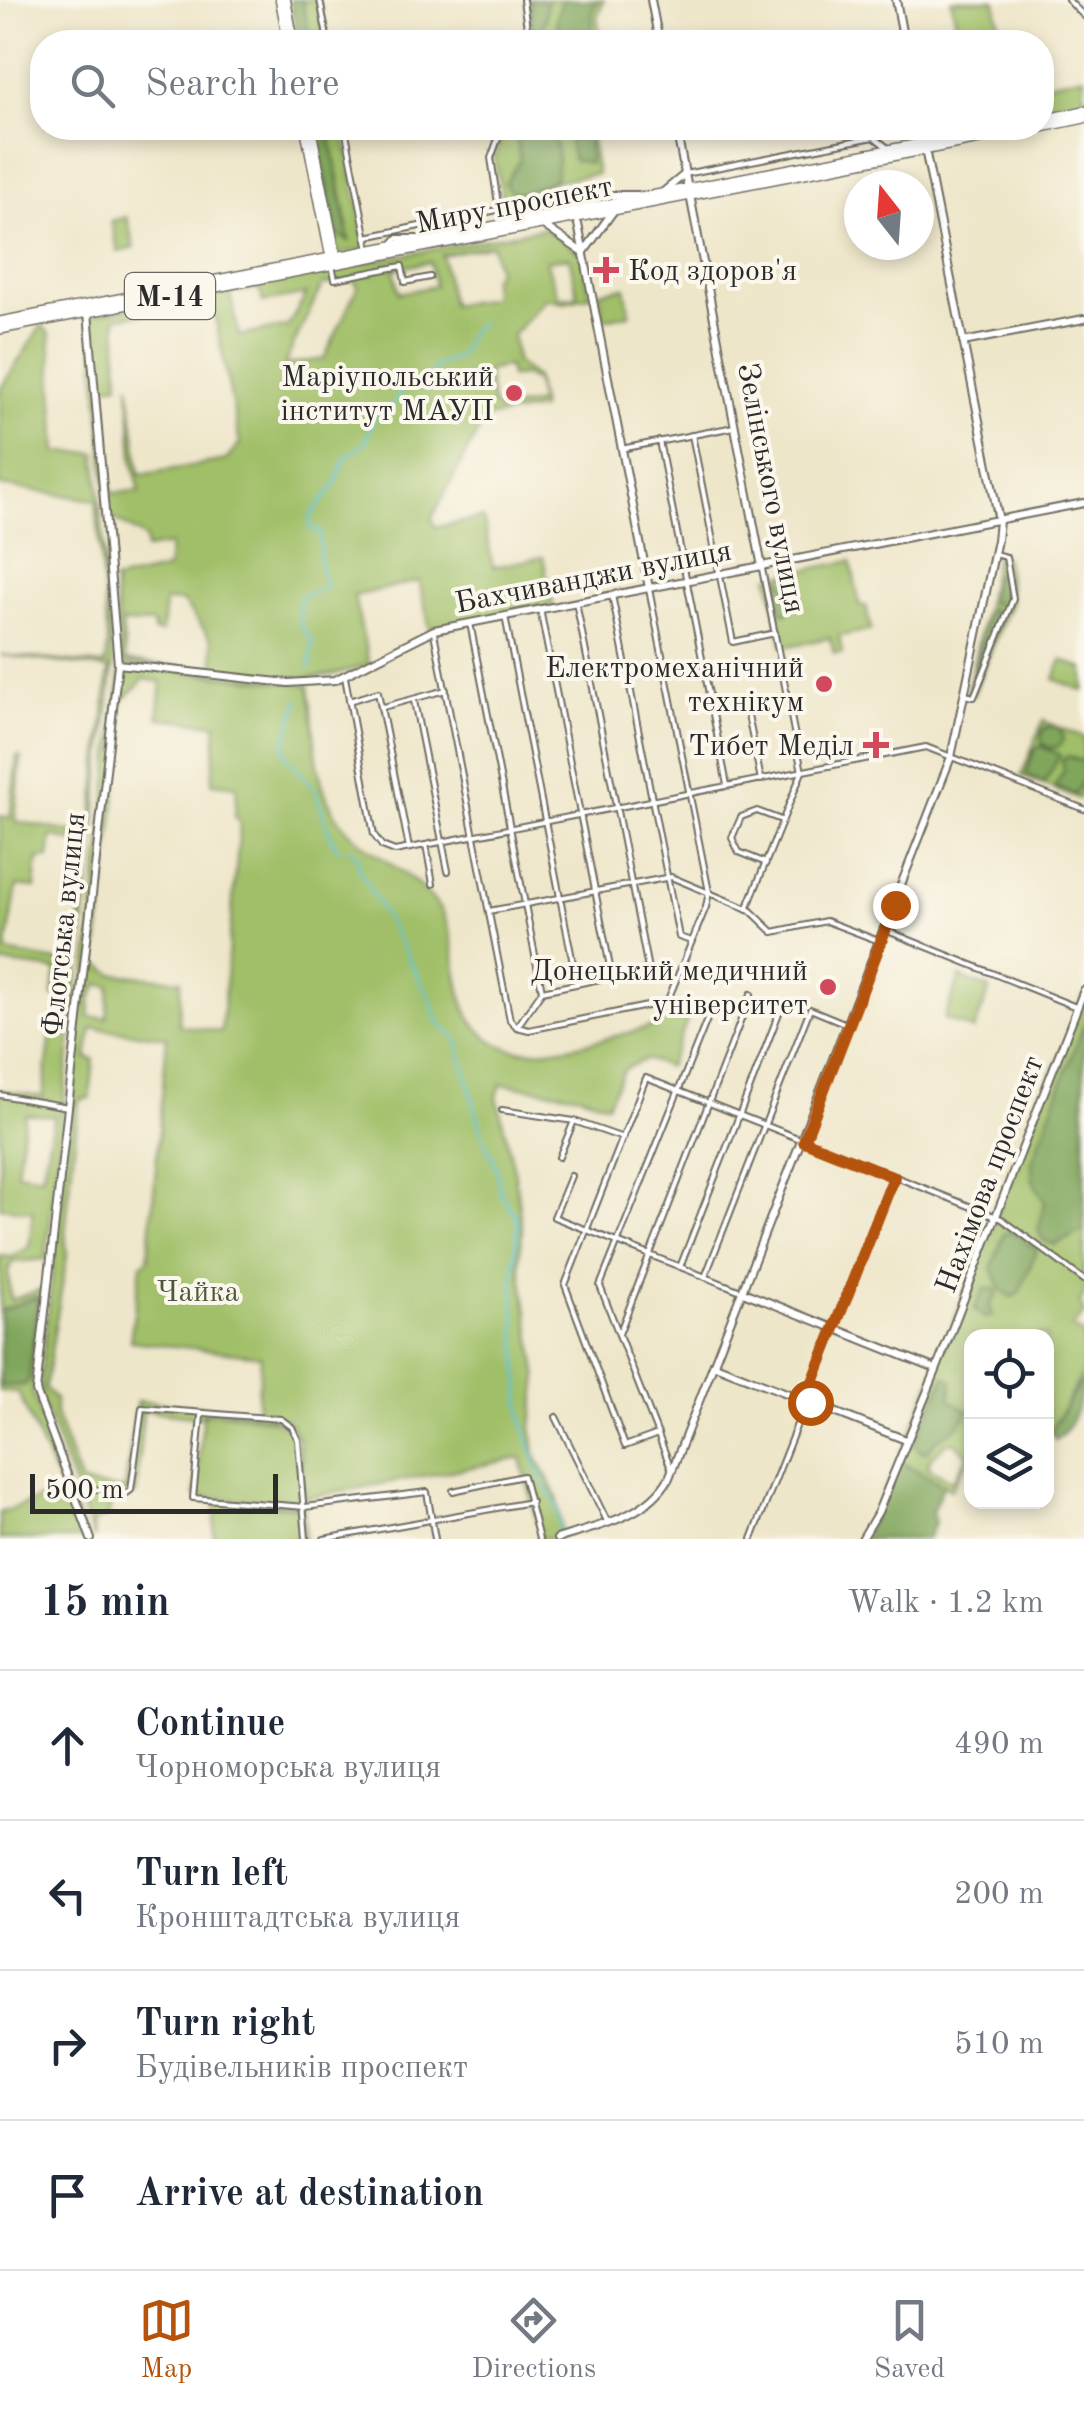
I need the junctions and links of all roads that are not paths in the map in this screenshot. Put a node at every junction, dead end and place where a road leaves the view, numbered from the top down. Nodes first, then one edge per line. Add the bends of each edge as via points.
1 (320, 0) edge
2 (523, 0) edge
3 (651, 0) edge
4 (896, 0) edge
5 (1070, 1) edge
6 (283, 2) edge
7 (1084, 16) edge
8 (289, 30) edge
9 (326, 30) edge
10 (527, 30) edge
11 (657, 30) edge
12 (902, 30) edge
13 (1084, 115) edge
14 (1054, 122) edge
15 (310, 140) edge
16 (347, 140) edge
17 (498, 140) edge
18 (678, 140) edge
19 (859, 140) edge
20 (878, 140) edge
21 (923, 140) edge
22 (950, 140) edge
23 (957, 140) edge
24 (924, 146) junction
25 (890, 150) junction
26 (685, 174) junction
27 (689, 192) junction
28 (582, 194) junction
29 (657, 195) junction
30 (562, 197) junction
31 (498, 201) junction
32 (507, 208) junction
33 (499, 210) junction
34 (614, 210) junction
35 (522, 218) junction
36 (542, 224) junction
37 (578, 224) dead end
38 (366, 237) junction
39 (394, 250) junction
40 (583, 253) junction
41 (374, 254) junction
42 (334, 262) junction
43 (430, 277) dead end
44 (88, 308) junction
45 (1084, 318) edge
46 (2, 325) edge
47 (963, 342) junction
48 (734, 426) junction
49 (692, 435) junction
50 (659, 442) junction
51 (622, 449) junction
52 (1084, 504) edge
53 (999, 521) junction
54 (994, 554) junction
55 (762, 566) junction
56 (720, 574) junction
57 (687, 581) junction
58 (649, 588) junction
59 (612, 595) junction
60 (576, 602) junction
61 (540, 609) junction
62 (505, 616) junction
63 (470, 622) junction
64 (434, 630) junction
65 (775, 634) junction
66 (118, 664) junction
67 (345, 677) junction
68 (446, 690) junction
69 (965, 695) junction
70 (349, 701) junction
71 (414, 701) junction
72 (788, 702) junction
73 (381, 707) junction
74 (952, 757) junction
75 (802, 772) junction
76 (761, 780) junction
77 (728, 787) junction
78 (691, 794) junction
79 (652, 802) junction
80 (617, 808) junction
81 (1084, 810) edge
82 (580, 815) junction
83 (783, 821) junction
84 (546, 822) junction
85 (510, 829) junction
86 (474, 836) junction
87 (443, 842) junction
88 (426, 845) junction
89 (409, 848) junction
90 (766, 862) junction
91 (448, 871) dead end
92 (667, 877) junction
93 (433, 884) dead end
94 (632, 884) junction
95 (595, 891) junction
96 (709, 892) junction
97 (560, 898) junction
98 (525, 904) junction
99 (747, 909) junction
100 (489, 911) junction
101 (885, 930) junction
102 (690, 941) junction
103 (881, 942) junction
104 (648, 970) junction
105 (612, 977) junction
106 (676, 980) junction
107 (577, 984) junction
108 (1084, 990) edge
109 (542, 991) junction
110 (751, 994) dead end
111 (781, 1008) dead end
112 (1078, 1008) junction
113 (708, 1017) dead end
114 (849, 1024) junction
115 (517, 1027) junction
116 (678, 1091) junction
117 (0, 1094) edge
118 (709, 1103) junction
119 (68, 1107) junction
120 (502, 1110) dead end
121 (739, 1115) junction
122 (574, 1120) junction
123 (766, 1126) junction
124 (622, 1138) junction
125 (804, 1141) junction
126 (559, 1157) dead end
127 (571, 1176) dead end
128 (894, 1177) junction
129 (996, 1217) junction
130 (586, 1230) junction
131 (618, 1242) junction
132 (650, 1255) junction
133 (680, 1267) junction
134 (705, 1277) junction
135 (1084, 1280) edge
136 (743, 1292) junction
137 (834, 1328) junction
138 (619, 1334) junction
139 (714, 1365) junction
140 (936, 1369) junction
141 (806, 1401) junction
142 (201, 1415) junction
143 (556, 1416) dead end
144 (658, 1434) junction
145 (906, 1440) junction
146 (672, 1471) junction
147 (70, 1487) junction
148 (453, 1491) dead end
149 (531, 1502) junction
150 (305, 1507) junction
151 (432, 1520) junction
152 (607, 1522) junction
153 (91, 1539) edge
154 (306, 1539) edge
155 (324, 1539) edge
156 (435, 1539) edge
157 (539, 1539) edge
158 (557, 1539) edge
159 (752, 1539) edge
160 (862, 1539) edge

1 - 9 street
2 - 10 street
3 - 11 street
4 - 12 street
5 - 7 street
6 - 8 main road
13 - 14 highway, Миру проспект / М-14
15 - 42 main road
16 - 38 street
17 - 31 street via 491,158
18 - 26 street, Зелінського вулиця
19 - 26 street
20 - 25 street
21 - 24 street
22 - 24 highway, Миру проспект / М-14
23 - 24 highway, Миру проспект / М-14
24 - 25 highway, Миру проспект / М-14
24 - 27 highway, Миру проспект / М-14
24 - 47 street
25 - 27 highway, Миру проспект / М-14
26 - 27 street, Зелінського вулиця
26 - 29 street
27 - 29 highway, Миру проспект / М-14
27 - 34 highway, Миру проспект / М-14
27 - 48 street, Зелінського вулиця
28 - 29 street
28 - 30 street
28 - 30 street via 574,205
29 - 35 highway, Миру проспект / М-14
30 - 35 street
31 - 32 street
31 - 33 street
32 - 33 street
32 - 35 street
33 - 38 street
34 - 36 highway, Миру проспект / М-14
34 - 40 street
35 - 39 highway, Миру проспект / М-14
36 - 39 highway, Миру проспект / М-14
36 - 40 street
37 - 40 street
38 - 41 street
39 - 41 highway, Миру проспект / М-14
40 - 51 street
41 - 42 highway, Миру проспект / М-14
42 - 43 street via 338,279 402,266 405,282
42 - 44 highway, Миру проспект / М-14
44 - 46 highway, Миру проспект / М-14
44 - 66 street, Флотська вулиця
45 - 47 street
47 - 53 street
48 - 49 street
48 - 55 street, Зелінського вулиця
49 - 50 street
49 - 56 street
50 - 51 street
50 - 57 street
51 - 58 street
52 - 53 street, Бахчиванджи вулиця
53 - 54 street
53 - 55 street, Бахчиванджи вулиця
54 - 69 street
54 - 69 street via 1006,556 1013,601 974,697
55 - 56 street, Бахчиванджи вулиця
55 - 65 street, Зелінського вулиця
56 - 57 street, Бахчиванджи вулиця
56 - 65 street via 734,642
57 - 58 street, Бахчиванджи вулиця
57 - 77 street
58 - 59 street, Бахчиванджи вулиця
58 - 78 street
59 - 60 street, Бахчиванджи вулиця
59 - 79 street
60 - 61 street, Бахчиванджи вулиця
60 - 80 street
61 - 62 street, Бахчиванджи вулиця
61 - 82 street
62 - 63 street, Бахчиванджи вулиця
62 - 84 street
63 - 64 street, Бахчиванджи вулиця
63 - 85 street
64 - 67 street, Бахчиванджи вулиця
64 - 68 street
65 - 72 street, Зелінського вулиця
66 - 67 street, Бахчиванджи вулиця via 288,683
66 - 119 street, Флотська вулиця
67 - 70 street
68 - 71 street
68 - 86 street
69 - 74 street
70 - 73 street via 378,692
70 - 89 street via 374,835 388,849
71 - 73 street
71 - 87 street
72 - 75 street, Зелінського вулиця
72 - 76 street via 747,710
73 - 89 street
74 - 75 street via 926,748
74 - 81 street
74 - 101 street
75 - 76 street
75 - 83 street
76 - 77 street
77 - 78 street
78 - 79 street
78 - 96 street
79 - 80 street
79 - 92 street
80 - 82 street
80 - 94 street
82 - 84 street
82 - 95 street
83 - 90 street
83 - 90 street via 758,811 741,817 732,838 739,852
84 - 85 street
84 - 97 street
85 - 86 street
85 - 98 street
86 - 87 street
86 - 100 street
87 - 88 street
87 - 91 street
88 - 89 street
88 - 93 street
90 - 99 street
92 - 94 street
92 - 96 street
92 - 102 street via 679,936
94 - 95 street
94 - 104 street
95 - 97 street
95 - 105 street
96 - 99 street
96 - 102 street
97 - 98 street
97 - 107 street
98 - 100 street
98 - 109 street
99 - 103 street via 773,932 826,921
100 - 115 street via 510,1020
101 - 103 street
101 - 112 street
102 - 106 street
103 - 114 street
104 - 105 street
104 - 106 street
105 - 107 street
106 - 115 street via 667,1002
107 - 109 street
108 - 112 street, Нахімова проспект
109 - 115 street
110 - 118 street
111 - 121 street
112 - 129 street, Нахімова проспект
113 - 116 street
114 - 123 street via 810,1009
114 - 125 street
116 - 118 street
116 - 124 street via 646,1078
116 - 131 street
117 - 119 street
118 - 121 street
118 - 132 street
119 - 147 street, Флотська вулиця via 36,1391
120 - 122 street
121 - 123 street
121 - 133 street
122 - 124 street
122 - 126 street
123 - 125 street
123 - 134 street
124 - 130 street
125 - 128 street
125 - 136 street
127 - 130 street via 554,1217
128 - 129 street
128 - 137 street
129 - 135 street
129 - 140 street, Нахімова проспект
130 - 131 street
130 - 144 street via 564,1285 625,1446
131 - 132 street
131 - 138 street via 600,1286
132 - 133 street
132 - 138 street
133 - 134 street
134 - 136 street
136 - 137 street
136 - 139 street
137 - 140 street
137 - 141 street
138 - 144 street
139 - 141 street
139 - 146 street
140 - 145 street, Нахімова проспект
141 - 145 street
141 - 159 street
142 - 147 street via 142,1408 132,1490
142 - 150 street via 212,1410 287,1422 298,1440
142 - 150 street via 194,1498
143 - 152 street
144 - 146 street
145 - 160 street, Нахімова проспект
146 - 152 street via 646,1506
147 - 153 street, Флотська вулиця
148 - 149 street via 523,1476
149 - 151 street
149 - 157 street
150 - 151 street via 427,1492
150 - 154 street
151 - 155 street
151 - 156 street
152 - 158 street

